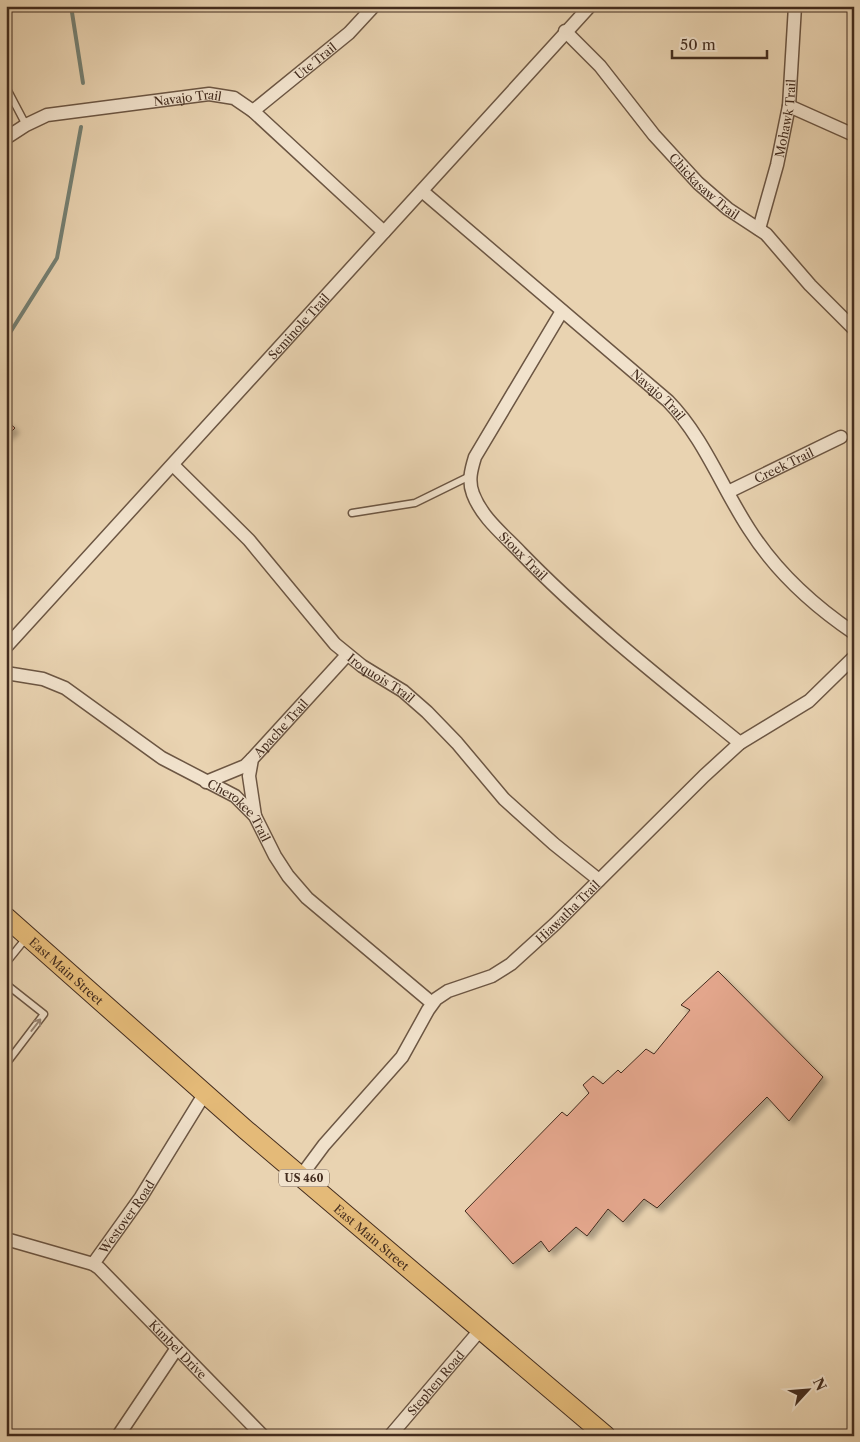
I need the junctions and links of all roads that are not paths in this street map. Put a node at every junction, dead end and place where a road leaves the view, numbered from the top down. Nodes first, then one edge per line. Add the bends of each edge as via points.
1 (374, 6) edge
2 (590, 6) edge
3 (795, 6) edge
4 (565, 31) junction
5 (7, 90) edge
6 (789, 106) junction
7 (253, 111) junction
8 (26, 125) junction
9 (854, 135) edge
10 (6, 138) edge
11 (422, 191) junction
12 (759, 229) junction
13 (384, 232) junction
14 (562, 311) junction
15 (854, 328) edge
16 (841, 437) dead end
17 (173, 465) junction
18 (470, 476) junction
19 (728, 492) junction
20 (352, 513) dead end
21 (854, 633) edge
22 (6, 647) edge
23 (347, 656) junction
24 (854, 657) edge
25 (6, 673) edge
26 (740, 743) junction
27 (252, 759) junction
28 (206, 782) junction
29 (255, 816) junction
30 (599, 880) junction
31 (6, 917) edge
32 (28, 936) junction
33 (6, 963) edge
34 (6, 984) edge
35 (432, 1003) junction
36 (6, 1064) edge
37 (205, 1093) junction
38 (301, 1176) junction
39 (6, 1239) edge
40 (93, 1264) junction
41 (481, 1328) junction
42 (177, 1348) junction
43 (118, 1436) edge
44 (263, 1436) edge
45 (390, 1436) edge
46 (606, 1436) edge

1 - 7 street, Ute Trail via 349,33
2 - 4 street, Seminole Trail
3 - 6 street, Mohawk Trail
4 - 11 street, Seminole Trail
4 - 12 street, Chickasaw Trail via 600,66 698,183
5 - 8 lane
6 - 9 street
6 - 12 street, Mohawk Trail
7 - 8 street, Navajo Trail via 234,98 209,94 71,111 48,115
7 - 13 street, Navajo Trail
8 - 10 street, Navajo Trail
11 - 13 street, Seminole Trail
11 - 14 street, Navajo Trail
12 - 15 street, Chickasaw Trail
13 - 17 street, Seminole Trail
14 - 18 street via 475,457
14 - 19 street, Navajo Trail via 682,415
16 - 19 street, Creek Trail
17 - 22 street, Seminole Trail
17 - 23 street, Iroquois Trail via 249,540 320,628
18 - 20 lane via 415,503
18 - 26 street, Sioux Trail via 473,493 488,519 556,588 654,674
19 - 21 street, Navajo Trail via 749,530 778,567
23 - 27 street, Apache Trail
23 - 30 street, Iroquois Trail via 402,691 427,712 504,799
24 - 26 street, Hiawatha Trail via 809,701
25 - 28 street, Cherokee Trail via 44,679 65,688 162,758
26 - 30 street, Hiawatha Trail
27 - 28 street via 245,766
27 - 29 street, Apache Trail via 250,776
28 - 29 street, Cherokee Trail via 235,796
29 - 35 street, Cherokee Trail via 283,869 307,898
30 - 35 street, Hiawatha Trail via 504,969 448,991
31 - 32 main road, East Main Street / US 460
32 - 33 lane
32 - 37 main road, East Main Street / US 460
36 -> 34 lane via 44,1014
35 - 38 street, Hiawatha Trail via 402,1057 324,1145
37 - 38 main road, East Main Street / US 460
37 - 40 street, Westover Road via 146,1189
38 - 41 main road, East Main Street / US 460
39 - 40 street, Westover Road
40 - 42 street, Kimbel Drive
41 - 45 street, Stephen Road
41 - 46 main road, East Main Street / US 460
42 - 43 street
42 - 44 street, Kimbel Drive

